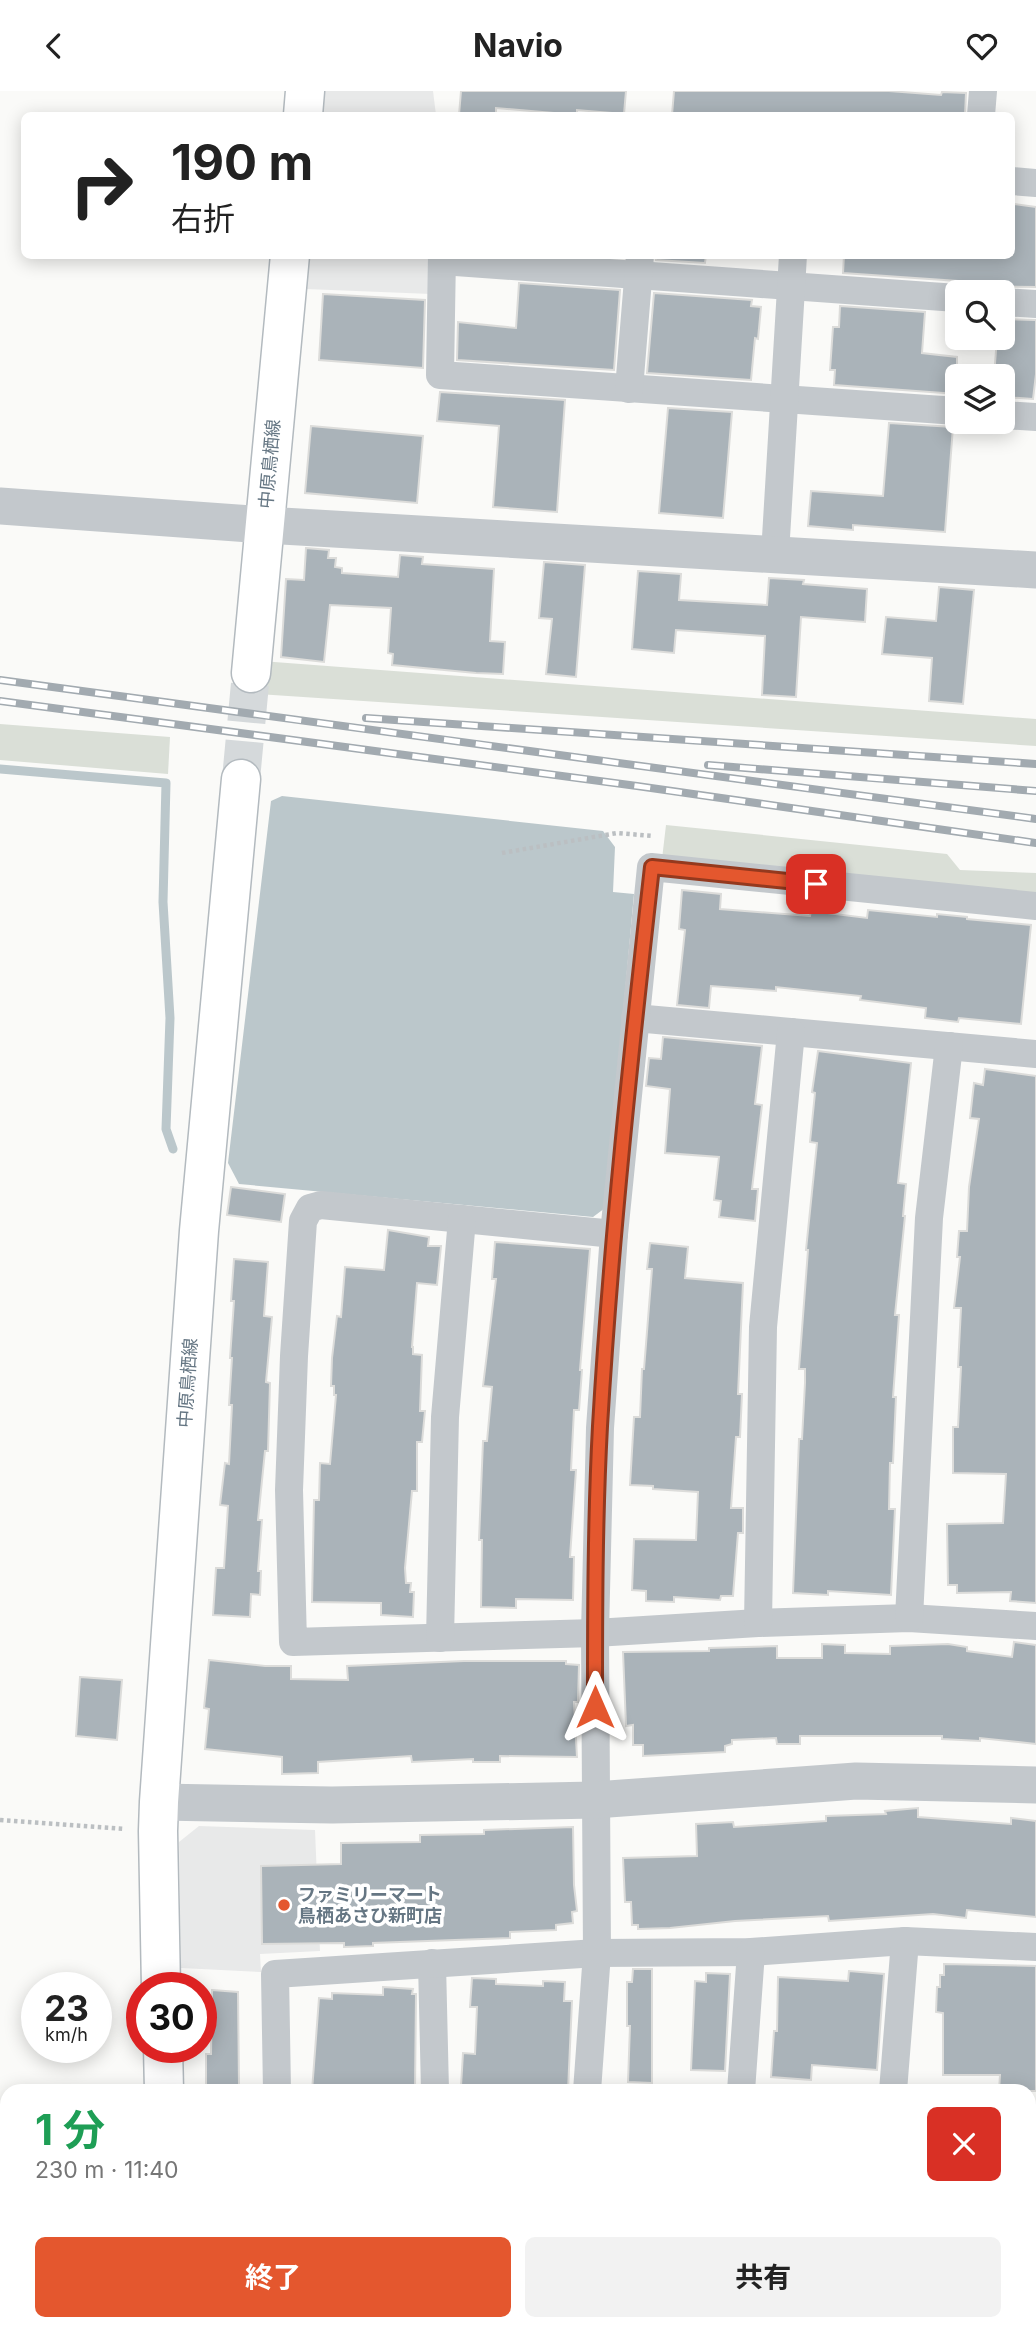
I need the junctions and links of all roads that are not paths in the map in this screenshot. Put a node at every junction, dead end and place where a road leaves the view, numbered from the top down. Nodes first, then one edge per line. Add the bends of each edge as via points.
1 (305, 91) edge
2 (983, 91) edge
3 (303, 112) edge
4 (981, 112) edge
5 (1015, 181) edge
6 (1036, 183) edge
7 (290, 259) edge
8 (442, 259) edge
9 (467, 259) edge
10 (793, 259) edge
11 (639, 266) edge
12 (791, 286) junction
13 (945, 298) edge
14 (1015, 303) edge
15 (1036, 304) edge
16 (629, 389) junction
17 (784, 399) junction
18 (945, 410) edge
19 (1015, 416) edge
20 (1036, 417) edge
21 (0, 506) edge
22 (265, 525) junction
23 (775, 554) junction
24 (1036, 570) edge
25 (251, 673) tunnel mouth
26 (241, 779) tunnel mouth
27 (1036, 906) edge
28 (635, 1018) junction
29 (791, 1031) junction
30 (949, 1046) junction
31 (1036, 1054) edge
32 (462, 1219) junction
33 (614, 1234) junction
34 (909, 1618) junction
35 (758, 1623) junction
36 (1036, 1626) edge
37 (594, 1633) junction
38 (440, 1638) junction
39 (1036, 1785) edge
40 (595, 1800) junction
41 (158, 1816) junction
42 (905, 1941) junction
43 (1036, 1947) edge
44 (751, 1952) junction
45 (597, 1953) junction
46 (432, 1963) junction
47 (161, 1972) edge
48 (163, 2063) edge
49 (164, 2084) edge
50 (277, 2084) edge
51 (435, 2084) edge
52 (588, 2084) edge
53 (742, 2084) edge
54 (895, 2084) edge

1 - 3 main road
2 - 4 street
5 - 6 street
7 - 22 main road, 中原鳥栖線
8 - 16 street via 440,375
9 - 11 street
10 - 12 street
11 - 12 street
11 - 16 street
12 - 13 street
12 - 17 street
14 - 15 street
16 - 17 street
17 - 18 street
17 - 23 street
19 - 20 street
21 - 22 street
22 - 23 street
22 - 25 main road, 中原鳥栖線
23 - 24 street
26 - 41 main road, 中原鳥栖線 via 198,1231
27 - 28 street via 652,867
28 - 29 street
28 - 33 street
29 - 30 street
29 - 35 street via 763,1327
30 - 31 street
30 - 34 street via 929,1218
32 - 33 street
32 - 38 street via 445,1417
32 - 38 street via 310,1207 303,1221 294,1356 289,1490 293,1641
33 - 37 street via 600,1428
34 - 35 street
34 - 36 street
35 - 37 street
37 - 38 street
37 - 40 street
39 - 40 street via 856,1781
40 - 41 street via 331,1805
40 - 45 street
41 - 47 main road, 中原鳥栖線
42 - 43 street
42 - 44 street
42 - 54 street
44 - 45 street
44 - 53 street
45 - 46 street
45 - 52 street
46 - 50 street via 275,1973
46 - 51 street
48 - 49 main road

